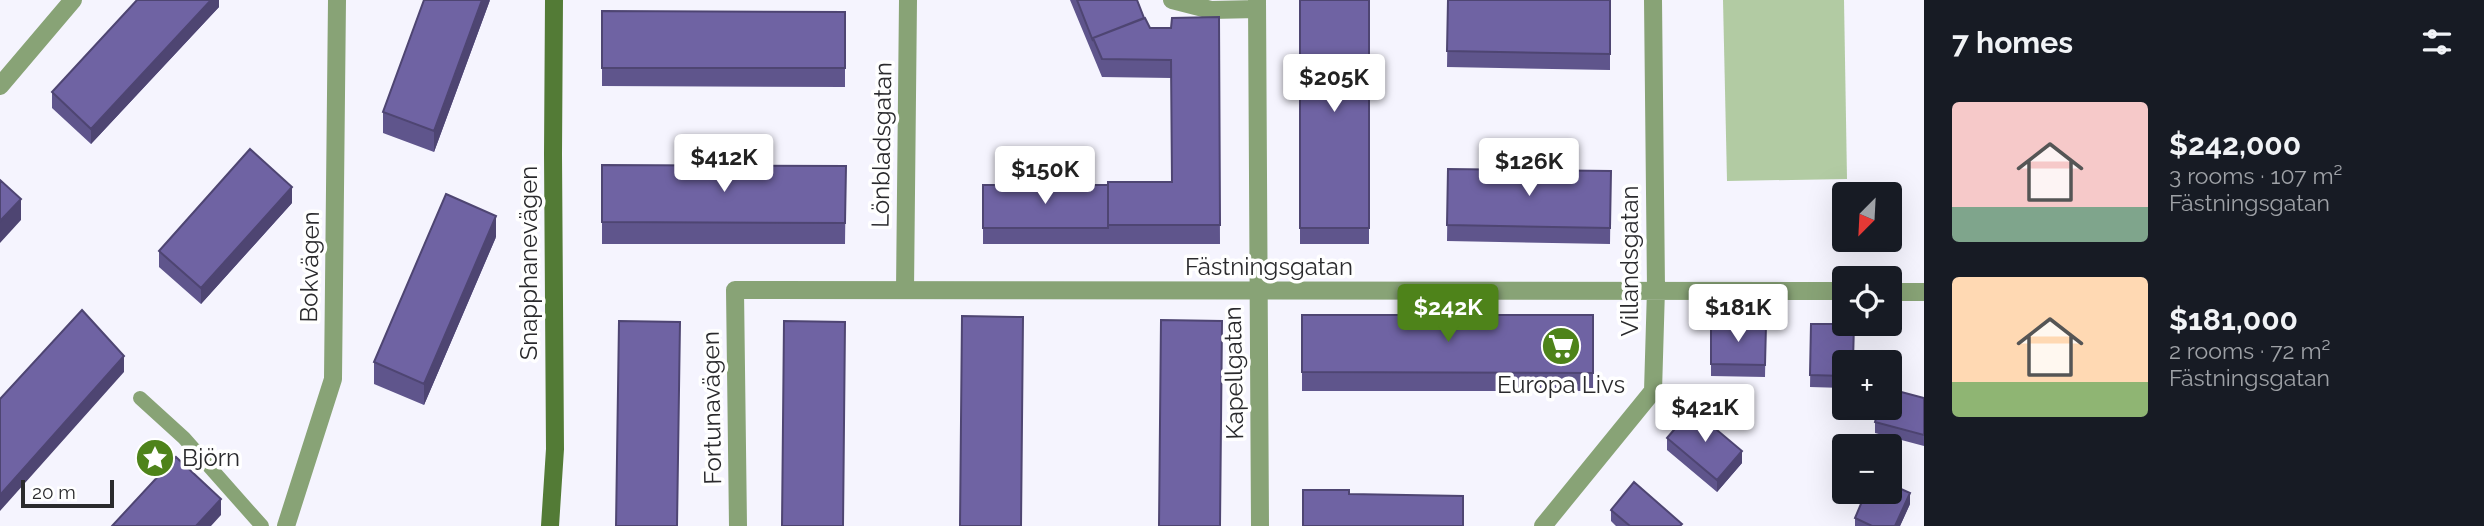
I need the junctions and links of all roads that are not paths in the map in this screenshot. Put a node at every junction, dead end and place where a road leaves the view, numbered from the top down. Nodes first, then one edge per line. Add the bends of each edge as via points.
1 (73, 0) edge
2 (337, 0) edge
3 (554, 0) edge
4 (908, 0) edge
5 (1172, 0) edge
6 (1653, 0) edge
7 (1257, 5) edge
8 (0, 86) edge
9 (1656, 289) junction
10 (735, 290) joint
11 (905, 290) junction
12 (1832, 291) edge
13 (1258, 292) junction
14 (1902, 292) edge
15 (1924, 292) edge
16 (140, 397) dead end
17 (262, 526) edge
18 (285, 526) edge
19 (550, 526) edge
20 (738, 526) edge
21 (1260, 526) edge
22 (1543, 526) edge

1 - 8 street
2 - 18 street, Bokvägen via 333,379
3 - 19 main road, Snapphanevägen via 555,449
4 - 11 street, Lönbladsgatan
5 - 7 street, Kapellgatan via 1211,10
6 - 9 street, Villandsgatan
7 - 13 street, Kapellgatan
9 - 12 street, Fästningsgatan
9 - 13 street, Fästningsgatan
9 - 22 street, Villandsgatan via 1653,391
10 - 11 street, Fästningsgatan
10 - 20 street, Fortunavägen
11 - 13 street, Fästningsgatan
13 - 21 street, Kapellgatan
14 - 15 street
16 - 17 lane via 184,438

